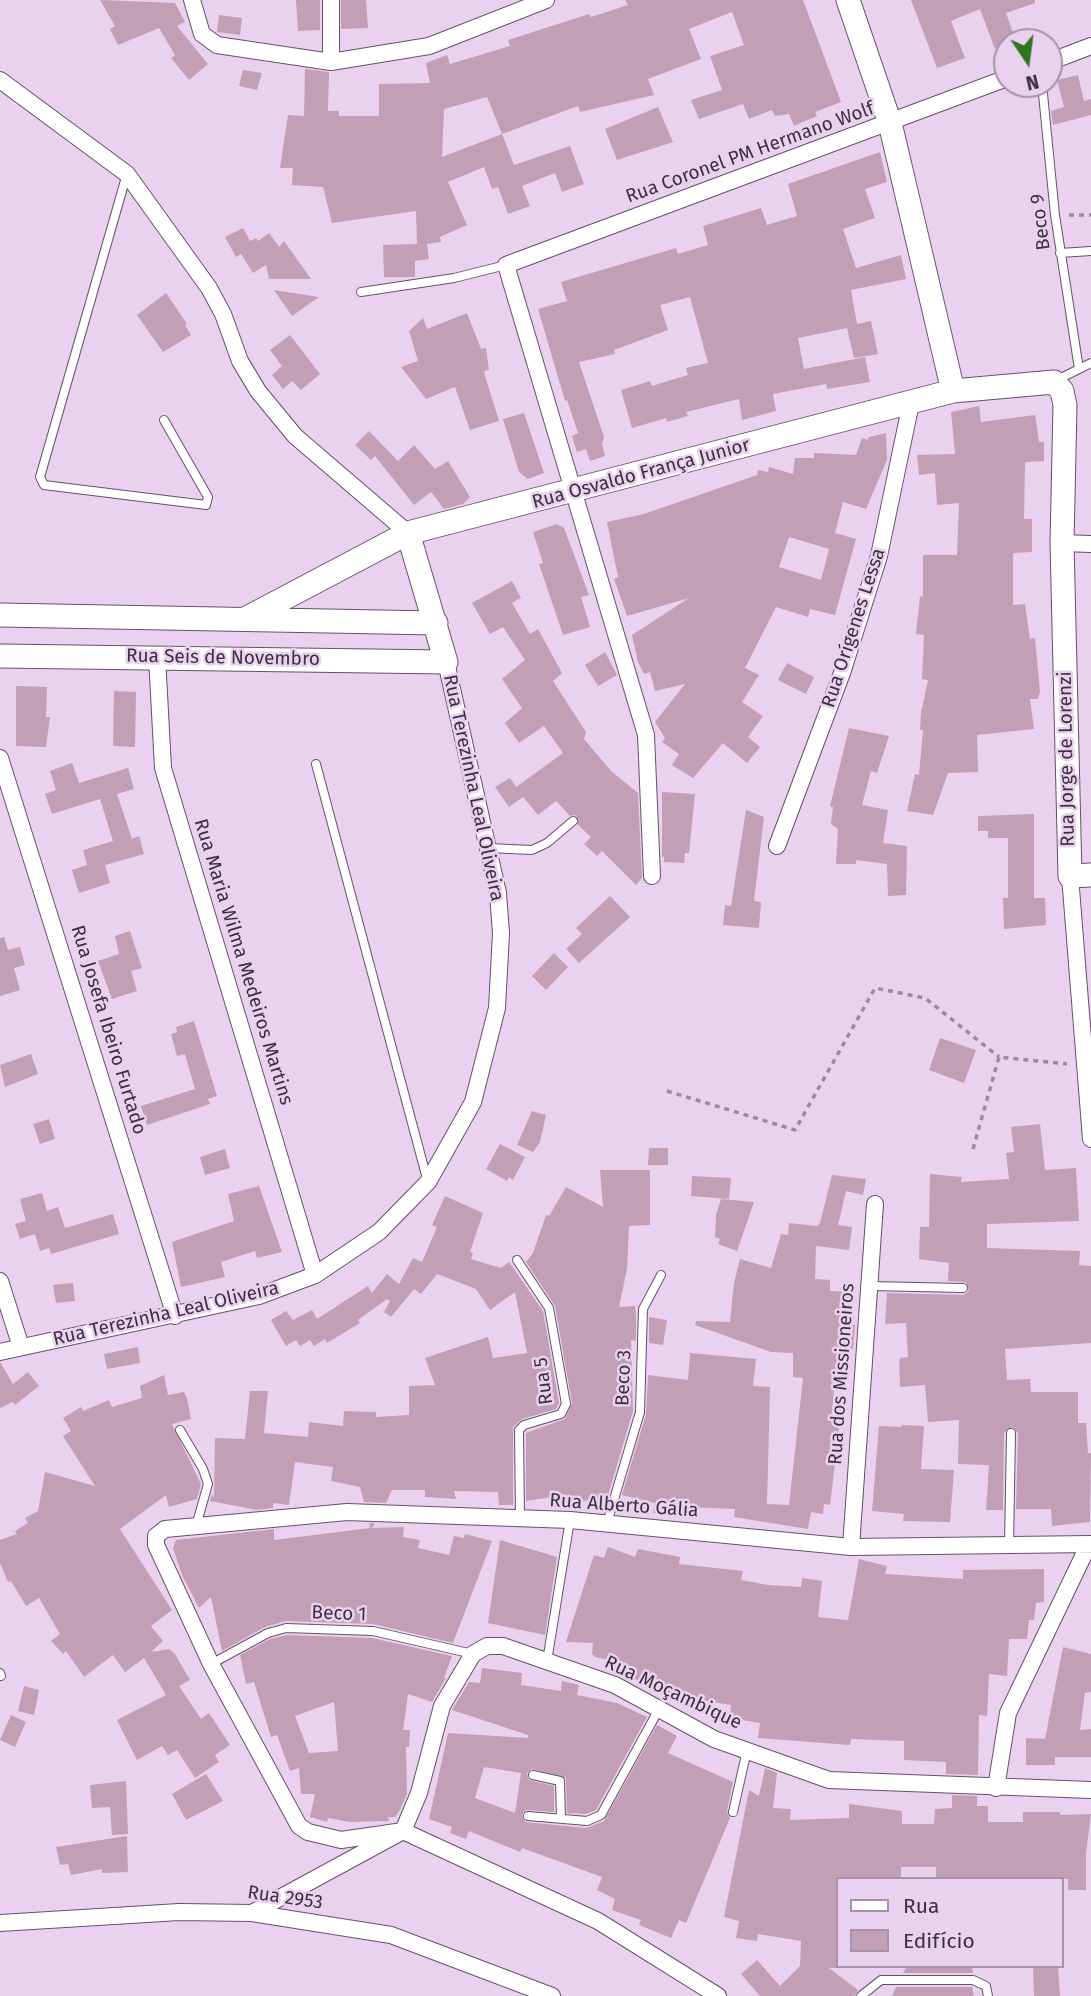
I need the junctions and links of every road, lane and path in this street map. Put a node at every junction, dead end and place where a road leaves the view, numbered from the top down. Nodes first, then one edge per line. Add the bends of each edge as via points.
1 (192, 0) edge
2 (331, 0) edge
3 (545, 0) edge
4 (848, 0) edge
5 (1091, 46) edge
6 (1063, 57) edge
7 (331, 62) junction
8 (0, 80) edge
9 (993, 83) edge
10 (1043, 98) edge
11 (890, 123) junction
12 (127, 174) junction
13 (1055, 215) junction
14 (1091, 215) edge
15 (1091, 251) edge
16 (1060, 253) junction
17 (506, 265) junction
18 (361, 292) dead end
19 (1091, 363) edge
20 (1079, 369) junction
21 (1054, 382) junction
22 (953, 391) junction
23 (911, 403) junction
24 (164, 420) dead end
25 (575, 492) junction
26 (408, 533) junction
27 (1062, 543) junction
28 (1091, 544) edge
29 (0, 615) edge
30 (245, 619) junction
31 (436, 623) junction
32 (0, 656) edge
33 (157, 657) junction
34 (446, 662) junction
35 (0, 758) edge
36 (316, 764) dead end
37 (573, 821) dead end
38 (777, 846) dead end
39 (488, 848) junction
40 (652, 876) dead end
41 (1081, 876) edge
42 (999, 1057) junction
43 (1089, 1066) edge
44 (667, 1091) dead end
45 (1091, 1139) edge
46 (973, 1149) dead end
47 (428, 1182) junction
48 (875, 1204) dead end
49 (517, 1261) dead end
50 (315, 1275) junction
51 (661, 1275) dead end
52 (0, 1281) edge
53 (870, 1286) junction
54 (962, 1288) dead end
55 (175, 1316) junction
56 (20, 1347) junction
57 (0, 1352) edge
58 (180, 1430) dead end
59 (1012, 1433) dead end
60 (520, 1520) junction
61 (570, 1521) junction
62 (607, 1523) junction
63 (196, 1526) junction
64 (1090, 1544) edge
65 (1009, 1546) junction
66 (851, 1547) junction
67 (472, 1654) junction
68 (547, 1661) junction
69 (211, 1664) junction
70 (660, 1709) junction
71 (747, 1751) junction
72 (533, 1775) dead end
73 (996, 1788) junction
74 (1091, 1790) edge
75 (733, 1812) dead end
76 (528, 1816) dead end
77 (561, 1818) junction
78 (403, 1831) junction
79 (251, 1913) junction
80 (0, 1923) edge
81 (552, 1996) edge
82 (718, 1996) edge
83 (861, 1996) edge
84 (988, 1996) edge

1 - 7 street via 202,34 216,45
2 - 7 street
3 - 7 street via 429,46
4 - 11 street
5 - 6 street
8 - 12 street
9 - 11 street, Rua Coronel PM Hermano Wolf
10 - 13 lane, Beco 9
11 - 17 street, Rua Coronel PM Hermano Wolf
11 - 22 street
12 - 24 lane via 40,477 44,485 205,505 208,497
12 - 26 street via 209,288 258,391 295,436
13 - 14 path
13 - 16 lane, Beco 9
15 - 16 lane
16 - 20 lane, Beco 9
17 - 18 lane
17 - 25 street
19 - 20 lane
20 - 21 lane
21 - 22 street, Rua Osvaldo França Junior
21 - 27 street, Rua Jorge de Lorenzi via 1065,405
22 - 23 street, Rua Osvaldo França Junior
23 - 25 street, Rua Osvaldo França Junior
23 - 38 street, Rua Orígenes Lessa via 879,556 842,673
25 - 26 street, Rua Osvaldo França Junior
25 - 40 street via 646,735
26 - 30 street, Rua Osvaldo França Junior
26 - 31 street, Rua Terezinha Leal Oliveira
27 - 28 street
27 - 41 street, Rua Jorge de Lorenzi
29 - 30 street, Rua Seis de Novembro
30 - 31 street, Rua Seis de Novembro
31 - 34 street, Rua Terezinha Leal Oliveira
32 - 33 street, Rua Seis de Novembro
33 - 34 street, Rua Seis de Novembro
33 - 50 street, Rua Maria Wilma Medeiros Martins via 163,768
34 - 39 street, Rua Terezinha Leal Oliveira
35 - 55 street, Rua Josefa Ibeiro Furtado
36 - 47 lane
37 - 39 lane via 532,850
39 - 47 street, Rua Terezinha Leal Oliveira via 501,933 497,1008 473,1102
41 - 43 street, Rua Jorge de Lorenzi
42 - 43 path
42 - 44 path via 925,998 875,988 795,1130
42 - 46 path
43 - 45 street, Rua Jorge de Lorenzi
47 - 50 street, Rua Terezinha Leal Oliveira via 379,1232
48 - 53 street, Rua dos Missioneiros
49 - 60 lane, Rua 5 via 549,1308 566,1404 561,1414 519,1430
50 - 55 street, Rua Terezinha Leal Oliveira via 259,1296
51 - 62 lane, Beco 3 via 643,1309 640,1412
52 - 56 street
53 - 54 lane
53 - 66 street, Rua dos Missioneiros
55 - 56 street, Rua Terezinha Leal Oliveira
56 - 57 street, Rua Terezinha Leal Oliveira
58 - 63 lane via 208,1484
59 - 65 lane
60 - 61 street, Rua Alberto Gália
60 - 63 street, Rua Alberto Gália via 346,1512
61 - 62 street, Rua Alberto Gália
61 - 68 lane
62 - 66 street, Rua Alberto Gália
63 - 69 street, Rua Alberto Gália via 165,1529 156,1536 156,1545
64 - 65 street, Rua Alberto Gália
64 - 73 street via 1008,1713
65 - 66 street, Rua Alberto Gália
67 - 68 street, Rua Moçambique via 486,1646 503,1646
67 - 69 lane, Beco 1 via 373,1631 286,1628
67 - 78 street via 442,1706 419,1793
68 - 70 street, Rua Moçambique via 615,1685
69 - 78 street via 299,1826 341,1840
70 - 71 street, Rua Moçambique via 714,1739
70 - 77 lane via 601,1815 587,1821
71 - 73 street, Rua Moçambique via 829,1780
71 - 75 lane
72 - 77 lane via 560,1782
73 - 74 street, Rua Moçambique
76 - 77 lane
78 - 79 street
78 - 82 street via 598,1921
79 - 80 street, Rua 2953 via 179,1912
79 - 81 street, Rua 2953 via 391,1935
83 - 84 lane via 881,1980 973,1980 986,1986

